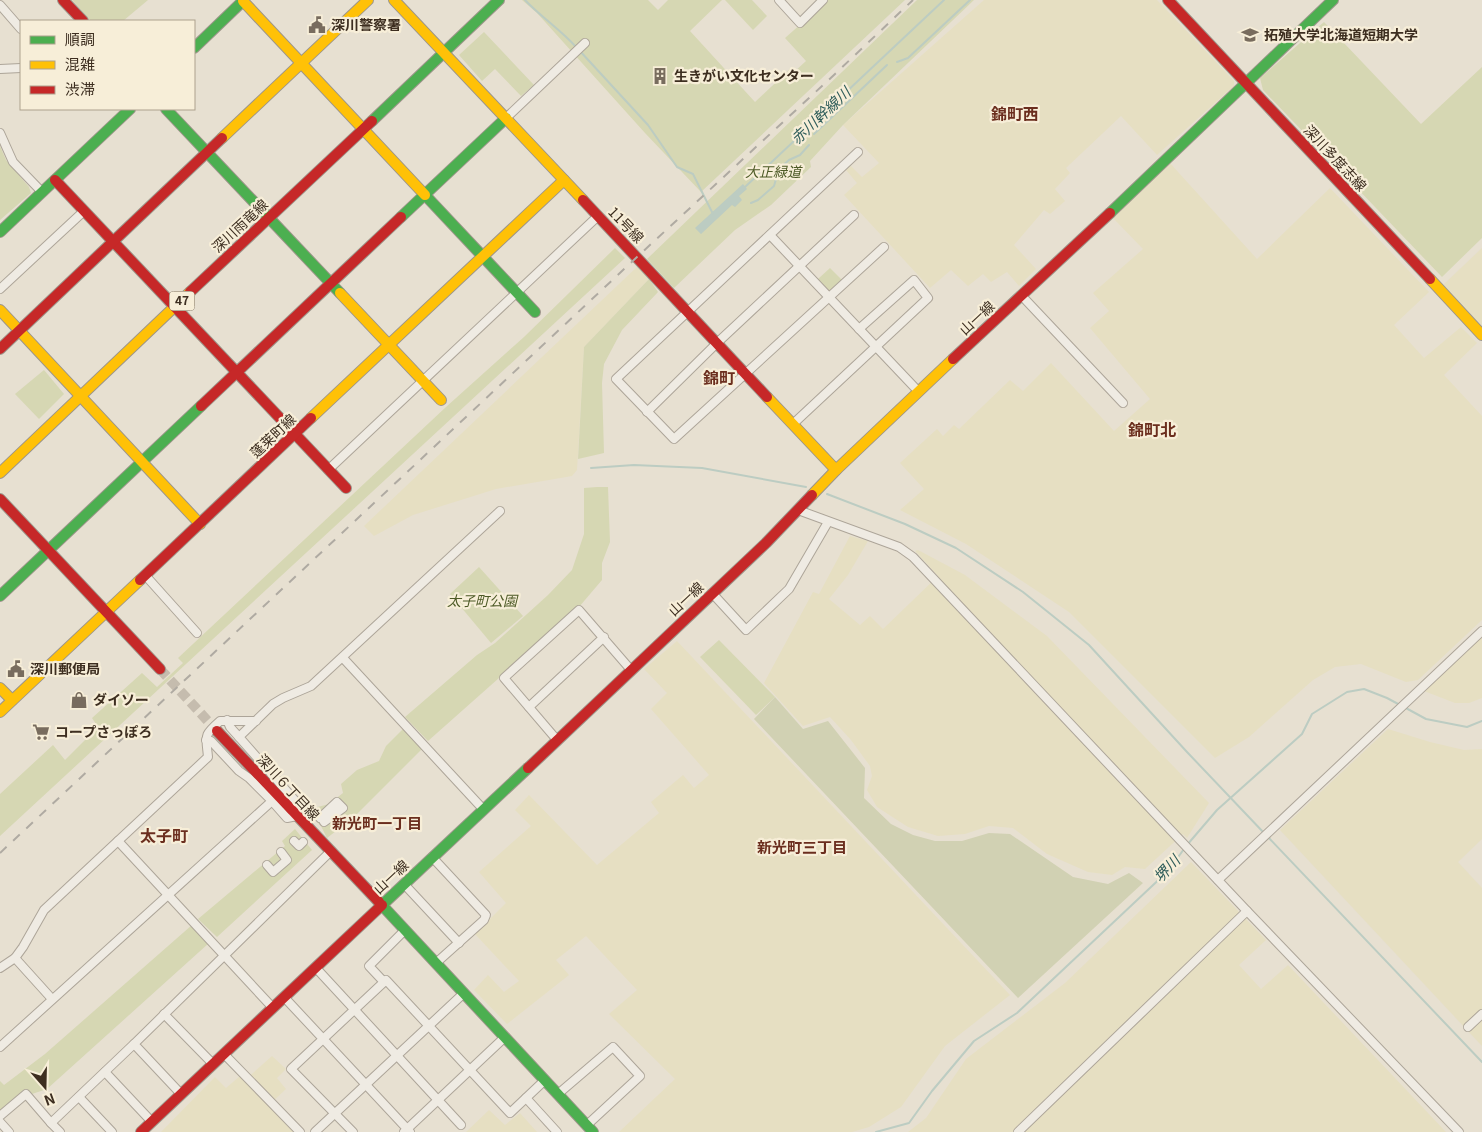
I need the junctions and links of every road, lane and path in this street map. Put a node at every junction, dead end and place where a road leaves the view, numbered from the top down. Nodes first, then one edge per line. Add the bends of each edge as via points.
1 (63, 0) edge
2 (368, 0) edge
3 (394, 0) edge
4 (499, 0) edge
5 (779, 0) edge
6 (823, 0) edge
7 (1168, 0) edge
8 (1333, 0) edge
9 (241, 1) edge
10 (0, 6) edge
11 (82, 20) edge
12 (20, 28) edge
13 (585, 43) dead end
14 (195, 47) edge
15 (444, 51) junction
16 (301, 64) junction
17 (20, 68) edge
18 (0, 69) edge
19 (1246, 84) junction
20 (129, 110) edge
21 (167, 110) edge
22 (506, 118) junction
23 (363, 129) junction
24 (0, 133) edge
25 (207, 152) junction
26 (858, 152) dead end
27 (55, 180) junction
28 (564, 180) junction
29 (42, 191) junction
30 (424, 195) junction
31 (84, 211) junction
32 (854, 215) dead end
33 (598, 216) junction
34 (269, 218) junction
35 (0, 232) edge
36 (770, 235) junction
37 (114, 242) junction
38 (884, 247) dead end
39 (482, 257) junction
40 (800, 266) junction
41 (330, 283) junction
42 (0, 289) edge
43 (517, 292) junction
44 (1021, 295) junction
45 (829, 297) junction
46 (175, 307) junction
47 (0, 310) edge
48 (688, 311) junction
49 (535, 312) dead end
50 (859, 329) junction
51 (19, 330) junction
52 (1482, 335) edge
53 (718, 342) junction
54 (388, 346) junction
55 (875, 346) junction
56 (0, 349) edge
57 (238, 372) junction
58 (746, 374) junction
59 (423, 382) junction
60 (918, 392) junction
61 (81, 396) junction
62 (441, 400) dead end
63 (1123, 403) dead end
64 (647, 412) junction
65 (793, 424) junction
66 (295, 435) junction
67 (143, 461) junction
68 (328, 470) junction
69 (836, 470) junction
70 (0, 473) edge
71 (346, 488) dead end
72 (0, 499) edge
73 (798, 510) junction
74 (500, 512) dead end
75 (828, 522) junction
76 (200, 524) junction
77 (48, 550) junction
78 (145, 575) junction
79 (712, 593) junction
80 (0, 596) edge
81 (105, 612) junction
82 (1482, 631) edge
83 (197, 632) dead end
84 (604, 637) junction
85 (343, 658) junction
86 (160, 669) tunnel mouth
87 (631, 670) junction
88 (0, 688) edge
89 (12, 700) junction
90 (529, 707) junction
91 (0, 712) edge
92 (228, 720) junction
93 (256, 721) junction
94 (217, 731) tunnel mouth
95 (239, 737) junction
96 (206, 740) junction
97 (557, 740) junction
98 (272, 801) junction
99 (483, 809) junction
100 (297, 816) junction
101 (118, 841) junction
102 (294, 841) dead end
103 (303, 842) dead end
104 (331, 851) junction
105 (281, 852) dead end
106 (432, 857) junction
107 (267, 865) dead end
108 (1218, 880) junction
109 (404, 884) junction
110 (169, 895) junction
111 (382, 905) junction
112 (1247, 911) junction
113 (405, 930) junction
114 (458, 943) junction
115 (224, 954) junction
116 (15, 958) junction
117 (436, 963) junction
118 (0, 968) edge
119 (316, 968) junction
120 (384, 982) junction
121 (464, 993) junction
122 (284, 997) junction
123 (52, 999) junction
124 (273, 1008) junction
125 (355, 1010) junction
126 (164, 1014) junction
127 (1482, 1014) edge
128 (429, 1026) junction
129 (1468, 1027) dead end
130 (505, 1037) junction
131 (324, 1039) junction
132 (134, 1044) junction
133 (0, 1047) edge
134 (224, 1054) junction
135 (397, 1055) junction
136 (213, 1064) junction
137 (471, 1069) junction
138 (105, 1072) junction
139 (545, 1080) junction
140 (366, 1084) junction
141 (181, 1094) junction
142 (558, 1094) junction
143 (79, 1097) junction
144 (526, 1098) junction
145 (438, 1099) junction
146 (335, 1114) junction
147 (0, 1116) edge
148 (0, 1122) edge
149 (152, 1122) junction
150 (51, 1123) junction
151 (461, 1125) dead end
152 (590, 1129) edge
153 (407, 1131) edge
154 (9, 1132) edge
155 (60, 1132) edge
156 (112, 1132) edge
157 (141, 1132) edge
158 (300, 1132) edge
159 (315, 1132) edge
160 (353, 1132) edge
161 (557, 1132) edge
162 (1018, 1132) edge
163 (1459, 1132) edge

1 - 11 street
2 - 16 street
3 - 15 street, 11号線
4 - 15 street, 深川雨竜線 / 47
5 - 6 street via 800,23
7 - 19 street, 深川多度志線
8 - 19 street, 山一線
9 - 14 street
9 - 16 street
10 - 12 street
13 - 22 street
15 - 22 street, 11号線
15 - 23 street, 深川雨竜線 / 47
16 - 23 street
16 - 25 street
17 - 18 street
19 - 44 street, 山一線
19 - 52 street, 深川多度志線
20 - 27 street
21 - 25 street
22 - 28 street, 11号線
22 - 30 street
23 - 30 street
23 - 34 street, 深川雨竜線 / 47
24 - 29 street via 13,162
25 - 34 street
25 - 37 street
26 - 36 street
27 - 29 street
27 - 31 street
28 - 33 street, 11号線
28 - 39 street, 蓬莱町線
29 - 35 street
30 - 39 street
30 - 41 street
31 - 37 street
31 - 42 street
32 - 40 street
33 - 43 street
33 - 48 street, 11号線
34 - 41 street
34 - 46 street, 深川雨竜線 / 47
36 - 40 street
36 - 48 street
37 - 46 street
37 - 51 street
38 - 45 street
39 - 43 street
39 - 54 street, 蓬莱町線
40 - 45 street
40 - 53 street
41 - 54 street
41 - 57 street
43 - 49 street
43 - 59 street
44 - 60 street, 山一線
44 - 63 street
45 - 50 street
45 - 58 street
46 - 57 street
46 - 61 street, 深川雨竜線 / 47
47 - 51 street
48 - 53 street, 11号線
48 - 64 street via 616,379
50 - 55 street
50 - 55 street via 914,280 928,298
51 - 56 street
51 - 61 street
53 - 58 street, 11号線
53 - 64 street
54 - 59 street
54 - 66 street, 蓬莱町線
55 - 60 street
55 - 65 street
57 - 66 street
57 - 67 street
58 - 64 street via 674,439
58 - 65 street, 11号線
59 - 62 street
59 - 68 street
60 - 69 street, 山一線
61 - 67 street
61 - 70 street, 深川雨竜線 / 47
65 - 69 street, 11号線
66 - 68 street
66 - 76 street, 蓬莱町線
67 - 76 street
67 - 77 street
68 - 71 street
69 - 73 street, 山一線
72 - 77 street
73 - 75 street
73 - 79 street, 山一線
74 - 85 street
75 - 79 street via 789,589 746,630
75 - 108 street via 899,547 913,557
76 - 78 street, 蓬莱町線
77 - 80 street
77 - 81 street
78 - 81 street, 蓬莱町線
78 - 83 street
79 - 87 street, 山一線
81 - 86 street
81 - 89 street, 蓬莱町線
82 - 108 street
84 - 87 street
84 - 90 street
84 - 90 street via 579,610 504,678
85 - 93 street via 311,686 283,698
85 - 99 street
87 - 97 street, 山一線
88 - 89 street
89 - 91 street, 蓬莱町線
90 - 97 street
92 - 93 street
92 - 95 street
92 - 96 street via 220,721 207,732
93 - 95 street
94 - 100 street, 深川６丁目線
95 - 100 street via 298,804
96 - 98 street via 211,741
96 - 101 street via 208,757
97 - 99 street, 山一線
98 - 100 street via 286,818
98 - 110 street
99 - 106 street, 山一線
100 - 104 street, 深川６丁目線
101 - 110 street
101 - 116 street via 44,910
102 - 103 street via 299,846
104 - 111 street, 深川６丁目線
104 - 115 street
105 - 107 street via 287,860 273,872
106 - 109 street, 山一線
106 - 114 street via 486,915
108 - 112 street
109 - 111 street, 山一線
109 - 114 street
110 - 115 street
110 - 123 street
111 - 113 street, 深川６丁目線
111 - 119 street, 山一線
112 - 162 street
112 - 163 street
113 - 117 street, 深川６丁目線
113 - 120 street via 369,966
114 - 117 street
115 - 124 street
115 - 126 street
116 - 118 street
116 - 123 street
117 - 121 street, 深川６丁目線
119 - 122 street, 山一線
119 - 125 street
120 - 125 street
120 - 128 street via 386,980
121 - 128 street
121 - 130 street, 深川６丁目線
122 - 124 street, 山一線
122 - 131 street
123 - 133 street
124 - 134 street, 山一線
125 - 131 street
125 - 135 street
126 - 132 street
126 - 136 street
127 - 129 street
128 - 135 street
128 - 137 street
130 - 137 street
130 - 139 street, 深川６丁目線
131 - 140 street
131 - 146 street via 292,1069
132 - 138 street
132 - 141 street
134 - 136 street, 山一線
134 - 158 street
135 - 140 street
135 - 145 street
136 - 141 street, 山一線
137 - 144 street via 510,1113
137 - 145 street
138 - 143 street
138 - 149 street
139 - 142 street, 深川６丁目線
139 - 144 street
140 - 146 street
140 - 153 street
141 - 149 street, 山一線
142 - 152 street, 深川６丁目線
142 - 152 street via 613,1047 620,1054 640,1076
143 - 150 street
143 - 156 street
144 - 161 street
145 - 151 street
145 - 153 street
146 - 159 street
146 - 160 street
147 - 150 street via 26,1094
148 - 154 street
149 - 157 street, 山一線
150 - 155 street

